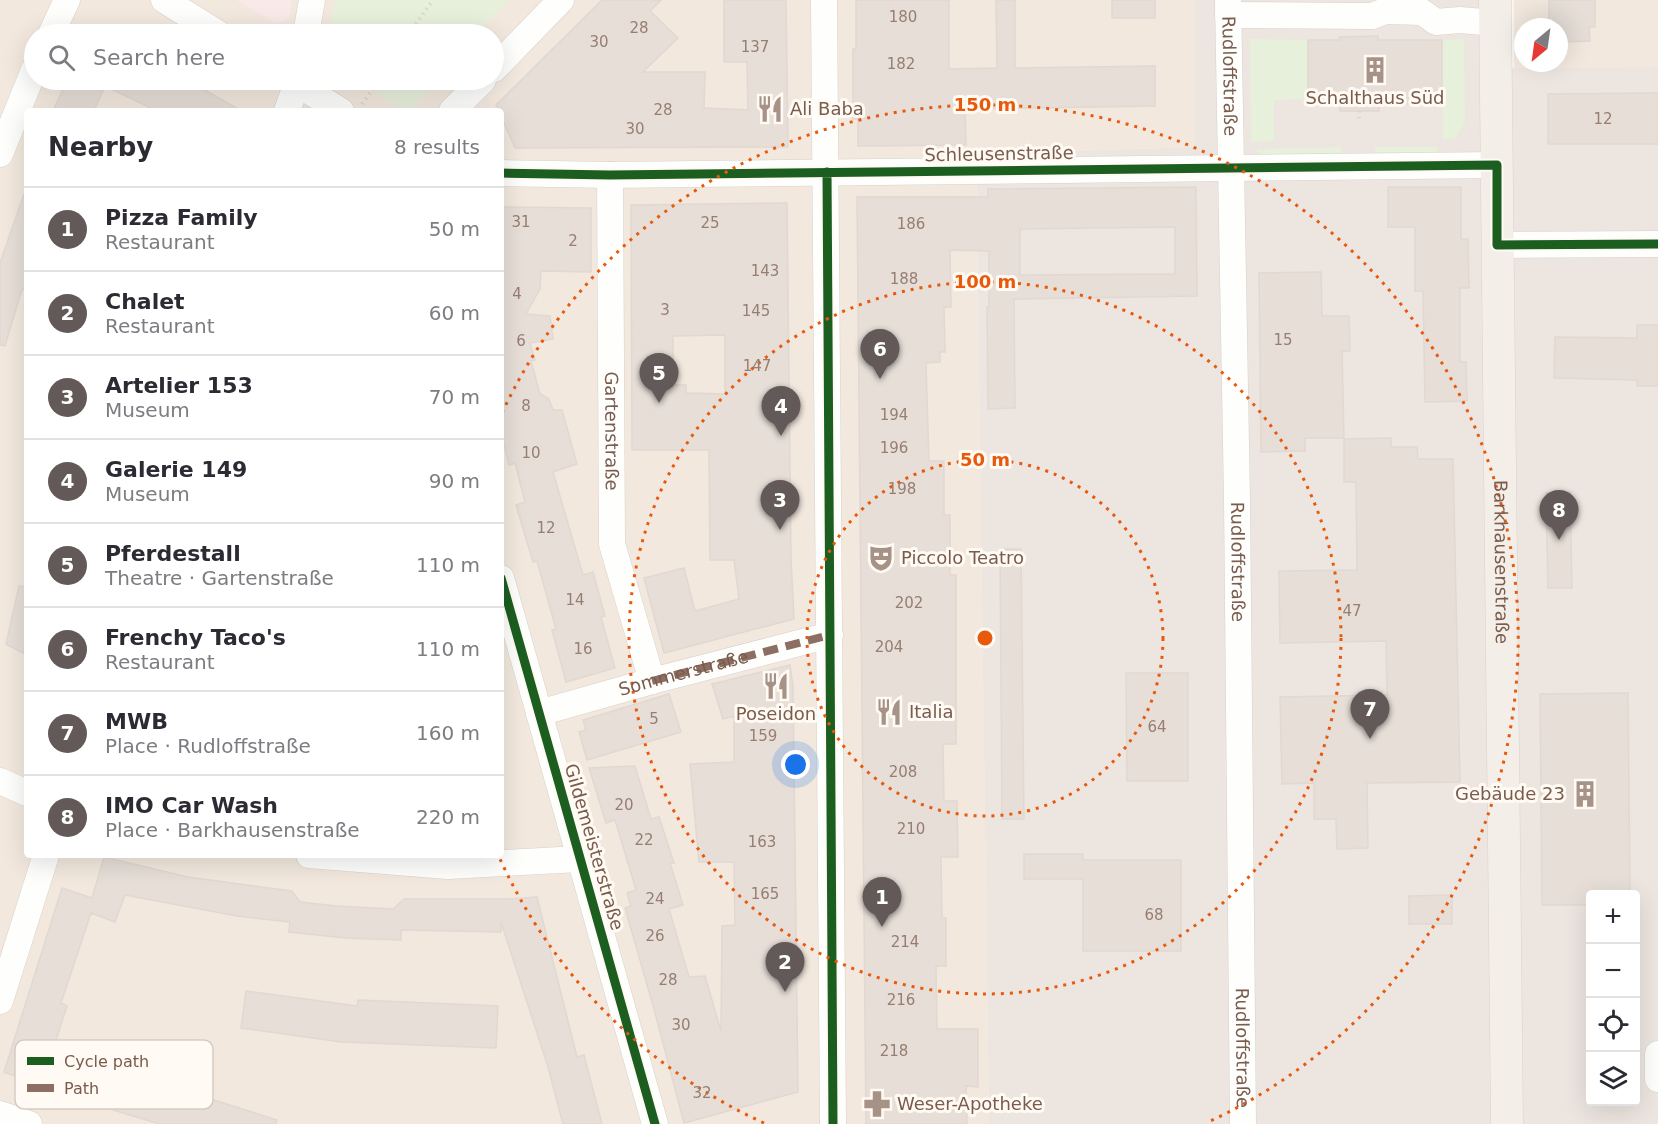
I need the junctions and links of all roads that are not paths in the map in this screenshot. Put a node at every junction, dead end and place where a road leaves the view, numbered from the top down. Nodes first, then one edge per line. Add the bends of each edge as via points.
1 (67, 0) edge
2 (164, 0) edge
3 (312, 0) edge
4 (561, 0) edge
5 (824, 0) edge
6 (1228, 8) edge
7 (1495, 12) edge
8 (56, 24) edge
9 (203, 24) edge
10 (308, 24) edge
11 (504, 59) edge
12 (26, 90) edge
13 (293, 90) edge
14 (309, 90) edge
15 (473, 90) edge
16 (288, 108) edge
17 (336, 108) edge
18 (455, 108) edge
19 (0, 154) edge
20 (1497, 165) junction
21 (1230, 168) junction
22 (827, 172) junction
23 (504, 173) edge
24 (610, 175) junction
25 (1658, 244) edge
26 (1497, 245) junction
27 (504, 589) edge
28 (830, 635) junction
29 (652, 681) junction
30 (539, 713) junction
31 (0, 781) edge
32 (24, 792) edge
33 (45, 858) edge
34 (347, 858) edge
35 (580, 859) junction
36 (0, 1001) edge
37 (1658, 1054) edge
38 (1658, 1078) edge
39 (0, 1114) edge
40 (29, 1124) edge
41 (655, 1124) edge
42 (833, 1124) edge
43 (1244, 1124) edge
44 (1507, 1124) edge

1 - 8 street
2 - 9 street
3 - 10 street
4 - 11 street
5 - 22 street
6 - 7 street via 1372,16 1385,11 1422,12 1436,22
6 - 21 street, Rudloffstraße
7 - 20 main road, Barkhausenstraße
12 - 19 street
13 - 16 street
14 - 17 street
15 - 18 street
20 - 21 street, Schleusenstraße
20 - 26 main road, Barkhausenstraße
21 - 22 street, Schleusenstraße
21 - 43 street, Rudloffstraße
22 - 24 street, Schleusenstraße
22 - 28 street
23 - 24 street, Schleusenstraße
24 - 29 street, Gartenstraße via 612,544
25 - 26 street
26 - 44 main road, Barkhausenstraße
27 - 30 street, Gildemeisterstraße
28 - 29 street, Sommerstraße
28 - 42 street
29 - 30 street, Sommerstraße
30 - 35 street, Gildemeisterstraße
31 - 32 street
33 - 36 street
34 - 35 street via 448,866
35 - 41 street, Gildemeisterstraße
37 - 38 street
39 - 40 street

